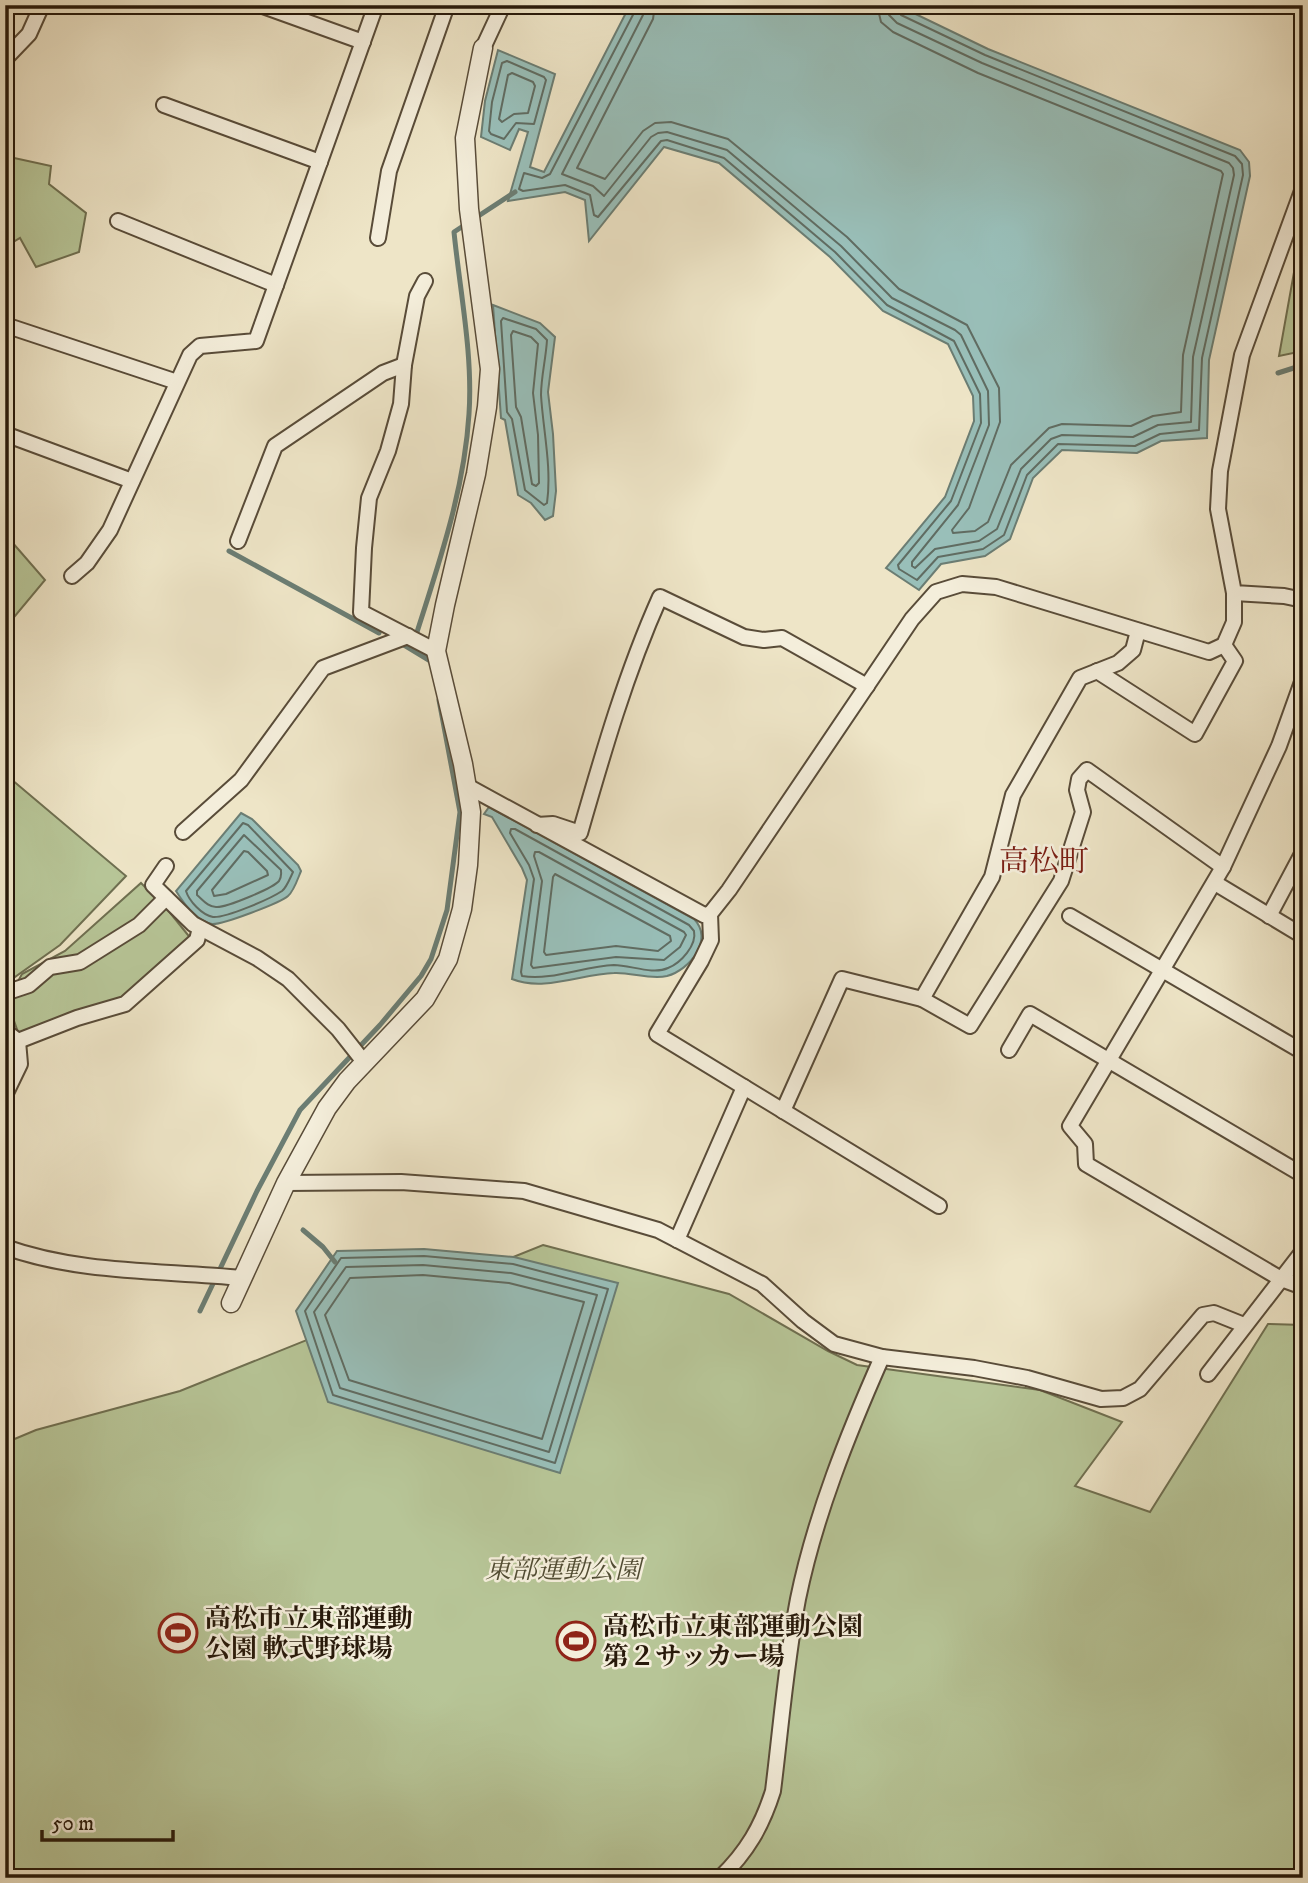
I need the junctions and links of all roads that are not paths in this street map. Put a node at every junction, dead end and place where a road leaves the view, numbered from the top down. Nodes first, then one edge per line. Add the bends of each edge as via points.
1 (42, 5) edge
2 (260, 5) edge
3 (376, 5) edge
4 (447, 5) edge
5 (503, 5) edge
6 (363, 42) junction
7 (483, 48) joint
8 (5, 59) edge
9 (164, 105) dead end
10 (320, 162) junction
11 (1303, 188) edge
12 (118, 221) dead end
13 (378, 238) dead end
14 (425, 281) dead end
15 (276, 285) junction
16 (5, 325) edge
17 (404, 365) junction
18 (177, 382) junction
19 (5, 434) edge
20 (132, 481) junction
21 (238, 541) dead end
22 (72, 576) dead end
23 (1234, 593) junction
24 (1303, 600) edge
25 (1138, 631) junction
26 (408, 636) junction
27 (1224, 645) junction
28 (436, 651) junction
29 (1097, 671) junction
30 (1303, 679) edge
31 (867, 686) junction
32 (467, 786) junction
33 (537, 825) junction
34 (183, 832) dead end
35 (1303, 852) edge
36 (166, 866) dead end
37 (1223, 867) junction
38 (1215, 883) junction
39 (166, 898) junction
40 (710, 914) junction
41 (1070, 916) dead end
42 (1269, 916) junction
43 (200, 928) junction
44 (1303, 936) edge
45 (1163, 969) junction
46 (5, 993) edge
47 (922, 999) junction
48 (5, 1031) edge
49 (18, 1041) junction
50 (1009, 1050) dead end
51 (1303, 1052) edge
52 (1110, 1059) junction
53 (364, 1062) junction
54 (744, 1087) junction
55 (5, 1095) edge
56 (783, 1111) junction
57 (1303, 1175) edge
58 (286, 1183) junction
59 (939, 1206) dead end
60 (677, 1240) junction
61 (5, 1247) edge
62 (1303, 1251) edge
63 (242, 1278) junction
64 (1281, 1279) junction
65 (1303, 1287) edge
66 (231, 1303) dead end
67 (1244, 1325) junction
68 (882, 1357) junction
69 (1208, 1374) dead end
70 (720, 1878) edge

1 - 8 street via 29,34
2 - 6 street
3 - 6 street
4 - 13 street via 389,171
5 - 7 street
6 - 10 street
7 - 28 street via 464,138 490,369 477,474
9 - 10 street
10 - 15 street
11 - 23 street via 1242,355 1220,471 1218,509
12 - 15 street
14 - 17 street via 417,296
15 - 18 street via 256,341 200,345
16 - 18 street
17 - 21 street via 383,373 275,446
17 - 26 street via 401,404 369,498 361,612
18 - 20 street
19 - 20 street
20 - 22 street via 110,530 87,564
23 - 24 street
23 - 27 street via 1234,622
25 - 27 street via 1209,652
25 - 29 street via 1133,650 1118,663
25 - 31 street via 996,587 962,584 936,592
26 - 28 street
26 - 34 street via 324,668 241,780
27 - 29 street via 1235,660 1195,734
28 - 32 street
29 - 47 street via 1080,678 1013,795 992,877
30 - 37 street via 1279,746
31 - 33 street via 782,638 744,637 660,597 579,833 553,824
31 - 40 street
32 - 33 street
32 - 53 street via 471,812 468,865 448,959 425,999
33 - 40 street via 704,915
35 - 42 street
36 - 39 street via 153,885
37 - 38 street
37 - 47 street via 1087,770 1079,779 1083,811 1061,881 970,1026
38 - 42 street
38 - 45 street
39 - 43 street
39 - 46 street via 139,925 80,962 50,967 29,985
40 - 54 street via 711,940 657,1034
41 - 45 street
42 - 44 street
43 - 49 street via 197,940 125,1004
43 - 53 street via 288,979
45 - 51 street
45 - 52 street
47 - 56 street via 842,979
48 - 49 street
49 - 55 street via 20,1065
50 - 52 street via 1030,1014
52 - 57 street
52 - 64 street via 1070,1126 1085,1144 1086,1164
53 - 58 street via 327,1108
54 - 56 street
54 - 60 street
56 - 59 street
58 - 60 street via 401,1182 524,1191 634,1222
58 - 63 street
60 - 68 street via 762,1284 834,1344
61 - 63 street via 94,1267
62 - 64 street
63 - 66 street
64 - 65 street
64 - 67 street
67 - 68 street via 1214,1313 1203,1315 1140,1389 1123,1398 1101,1399 1027,1378
67 - 69 street
68 - 70 street via 827,1499 804,1574 792,1633 773,1791 753,1839

